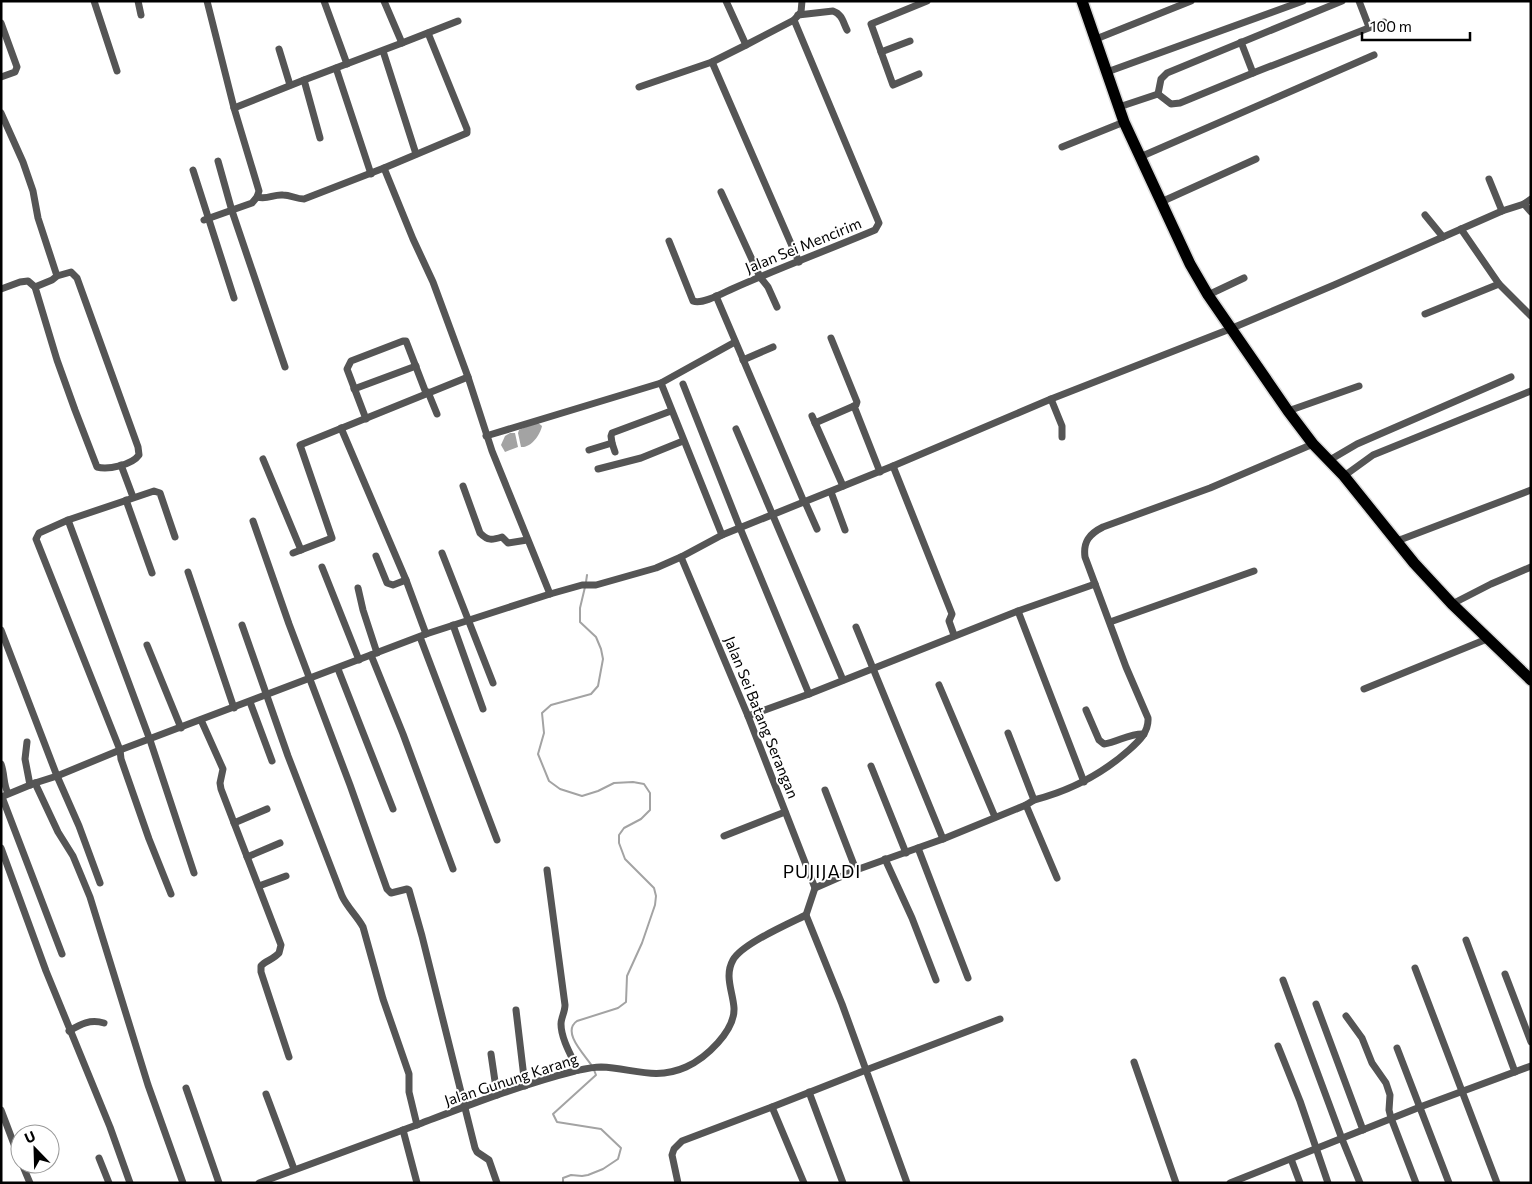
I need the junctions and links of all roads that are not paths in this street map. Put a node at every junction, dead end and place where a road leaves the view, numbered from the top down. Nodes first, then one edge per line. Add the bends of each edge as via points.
1 (94, 1) edge
2 (138, 1) edge
3 (207, 1) edge
4 (324, 1) edge
5 (384, 1) edge
6 (726, 1) edge
7 (802, 1) edge
8 (927, 1) edge
9 (1082, 1) edge
10 (1191, 1) edge
11 (1303, 1) edge
12 (1342, 1) edge
13 (1359, 1) edge
14 (141, 15) dead end
15 (796, 17) junction
16 (458, 22) dead end
17 (1384, 22) dead end
18 (1, 23) edge
19 (1369, 27) junction
20 (847, 30) dead end
21 (428, 33) junction
22 (1096, 39) junction
23 (910, 41) dead end
24 (1241, 42) junction
25 (402, 43) junction
26 (746, 45) junction
27 (279, 49) dead end
28 (383, 51) junction
29 (881, 52) junction
30 (1374, 55) dead end
31 (712, 62) junction
32 (346, 64) junction
33 (336, 68) junction
34 (117, 70) dead end
35 (1107, 72) junction
36 (1253, 73) junction
37 (919, 74) dead end
38 (1, 77) edge
39 (304, 80) junction
40 (290, 85) junction
41 (639, 87) dead end
42 (1158, 94) junction
43 (1119, 107) junction
44 (234, 108) junction
45 (1, 113) edge
46 (1124, 122) junction
47 (320, 138) dead end
48 (1062, 147) dead end
49 (416, 154) junction
50 (1140, 157) junction
51 (1256, 159) dead end
52 (218, 161) dead end
53 (384, 168) junction
54 (192, 170) dead end
55 (371, 174) junction
56 (1489, 179) dead end
57 (721, 192) dead end
58 (257, 197) junction
59 (1531, 199) edge
60 (1161, 202) junction
61 (1524, 204) junction
62 (232, 210) junction
63 (1502, 211) junction
64 (1531, 212) edge
65 (1425, 215) dead end
66 (206, 220) junction
67 (1461, 229) junction
68 (1443, 237) junction
69 (670, 241) dead end
70 (799, 262) junction
71 (57, 276) junction
72 (760, 277) junction
73 (1244, 278) dead end
74 (1499, 284) junction
75 (35, 288) junction
76 (1, 289) edge
77 (1208, 295) junction
78 (716, 296) junction
79 (234, 298) dead end
80 (777, 307) dead end
81 (1425, 314) dead end
82 (1531, 316) edge
83 (1230, 328) junction
84 (831, 338) dead end
85 (735, 342) junction
86 (772, 347) dead end
87 (743, 360) junction
88 (416, 366) junction
89 (285, 367) dead end
90 (468, 377) junction
91 (1511, 377) dead end
92 (660, 383) junction
93 (683, 384) dead end
94 (1359, 386) dead end
95 (354, 389) junction
96 (1531, 391) edge
97 (427, 392) junction
98 (1051, 399) junction
99 (854, 406) junction
100 (671, 411) junction
101 (1288, 411) junction
102 (437, 414) dead end
103 (366, 419) junction
104 (341, 428) junction
105 (736, 429) dead end
106 (486, 436) junction
107 (1062, 437) dead end
108 (683, 441) junction
109 (612, 443) junction
110 (1313, 444) junction
111 (588, 450) dead end
112 (615, 452) dead end
113 (263, 459) dead end
114 (1328, 461) junction
115 (121, 465) junction
116 (893, 466) junction
117 (598, 469) dead end
118 (880, 472) junction
119 (1344, 476) junction
120 (463, 486) dead end
121 (843, 486) junction
122 (1531, 490) edge
123 (831, 492) junction
124 (130, 499) junction
125 (804, 502) junction
126 (773, 515) junction
127 (68, 520) junction
128 (253, 522) dead end
129 (740, 528) junction
130 (817, 529) dead end
131 (845, 530) dead end
132 (722, 535) junction
133 (175, 537) dead end
134 (527, 540) junction
135 (1397, 540) junction
136 (301, 550) junction
137 (294, 553) dead end
138 (442, 553) dead end
139 (376, 556) dead end
140 (681, 557) junction
141 (322, 567) dead end
142 (1531, 567) edge
143 (1254, 571) dead end
144 (188, 572) dead end
145 (152, 573) dead end
146 (406, 580) junction
147 (1095, 584) junction
148 (358, 588) dead end
149 (550, 594) junction
150 (1452, 604) junction
151 (1018, 611) junction
152 (469, 619) junction
153 (1110, 622) junction
154 (242, 625) dead end
155 (454, 625) junction
156 (856, 627) dead end
157 (1, 630) edge
158 (954, 635) junction
159 (423, 636) junction
160 (1487, 639) junction
161 (147, 645) dead end
162 (374, 654) junction
163 (360, 660) junction
164 (338, 668) junction
165 (873, 668) junction
166 (311, 679) junction
167 (843, 680) junction
168 (1531, 680) edge
169 (493, 683) dead end
170 (939, 685) dead end
171 (1364, 689) dead end
172 (268, 694) junction
173 (809, 694) junction
174 (250, 702) junction
175 (234, 708) junction
176 (483, 709) dead end
177 (1086, 710) dead end
178 (748, 716) junction
179 (202, 720) junction
180 (180, 728) junction
181 (1008, 733) dead end
182 (1144, 734) junction
183 (150, 740) junction
184 (27, 742) dead end
185 (120, 750) junction
186 (272, 761) dead end
187 (1, 764) edge
188 (871, 766) dead end
189 (57, 776) junction
190 (1084, 782) junction
191 (32, 784) junction
192 (825, 790) dead end
193 (4, 796) edge
194 (1034, 800) junction
195 (1026, 805) junction
196 (267, 808) dead end
197 (393, 809) dead end
198 (786, 812) junction
199 (995, 817) junction
200 (234, 823) junction
201 (724, 836) dead end
202 (943, 839) junction
203 (497, 840) dead end
204 (280, 843) dead end
205 (1, 848) edge
206 (918, 848) junction
207 (906, 853) junction
208 (247, 857) junction
209 (886, 859) junction
210 (453, 869) dead end
211 (547, 870) dead end
212 (856, 870) junction
213 (194, 873) dead end
214 (286, 876) dead end
215 (1057, 878) dead end
216 (100, 883) dead end
217 (259, 886) junction
218 (815, 888) junction
219 (171, 894) dead end
220 (806, 915) junction
221 (1466, 940) dead end
222 (62, 954) dead end
223 (1415, 968) dead end
224 (1505, 974) dead end
225 (968, 978) dead end
226 (936, 980) dead end
227 (1283, 980) dead end
228 (1316, 1004) dead end
229 (516, 1010) dead end
230 (1346, 1016) dead end
231 (1000, 1019) dead end
232 (104, 1024) dead end
233 (69, 1031) junction
234 (1531, 1042) edge
235 (1278, 1046) dead end
236 (1398, 1048) dead end
237 (491, 1054) dead end
238 (289, 1057) dead end
239 (1134, 1062) dead end
240 (1531, 1066) edge
241 (578, 1070) junction
242 (866, 1070) junction
243 (1516, 1072) junction
244 (525, 1086) junction
245 (186, 1088) dead end
246 (809, 1092) junction
247 (1461, 1093) junction
248 (266, 1094) dead end
249 (498, 1095) junction
250 (463, 1107) junction
251 (772, 1107) junction
252 (1420, 1107) junction
253 (1, 1110) edge
254 (1391, 1118) junction
255 (417, 1125) junction
256 (403, 1130) junction
257 (1363, 1130) junction
258 (10, 1134) edge
259 (1342, 1139) junction
260 (1315, 1148) junction
261 (99, 1158) dead end
262 (1291, 1159) junction
263 (294, 1169) junction
264 (272, 1180) edge
265 (109, 1183) edge
266 (130, 1183) edge
267 (183, 1183) edge
268 (219, 1183) edge
269 (259, 1183) edge
270 (417, 1183) edge
271 (497, 1183) edge
272 (678, 1183) edge
273 (804, 1183) edge
274 (843, 1183) edge
275 (907, 1183) edge
276 (1176, 1183) edge
277 (1230, 1183) edge
278 (1300, 1183) edge
279 (1328, 1183) edge
280 (1360, 1183) edge
281 (1416, 1183) edge
282 (1450, 1183) edge
283 (1496, 1183) edge

1 - 34 street
2 - 14 street
3 - 44 street
4 - 32 street
5 - 25 street
6 - 26 street
7 - 15 street via 801,12
8 - 29 street via 871,24
9 - 22 main road
10 - 22 street
11 - 35 street
12 - 24 street
13 - 19 street
15 - 20 street via 833,11 841,17
15 - 26 street
15 - 70 street, Jalan Sei Mencirim via 879,224 875,230
16 - 21 street
17 - 19 street
18 - 38 street via 17,67 15,72
19 - 36 street
21 - 25 street
21 - 49 street via 467,133
22 - 35 main road
23 - 29 street
24 - 36 street
24 - 42 street via 1167,73 1161,79
25 - 28 street
26 - 31 street
27 - 40 street
28 - 32 street
28 - 49 street
29 - 37 street via 893,85
30 - 50 street
31 - 41 street
31 - 70 street
32 - 33 street
33 - 39 street
33 - 55 street
35 - 43 main road
36 - 42 street via 1180,104 1171,104
39 - 40 street
39 - 47 street
40 - 44 street
42 - 43 street
43 - 46 main road
44 - 58 street via 258,184
45 - 71 street via 33,191 38,218
46 - 48 street
46 - 50 main road
49 - 53 street
50 - 60 main road
51 - 60 street
52 - 62 street
53 - 55 street
53 - 90 street via 433,282
54 - 66 street
55 - 58 street via 304,199 283,195 265,199
56 - 63 street
57 - 72 street
58 - 62 street via 252,203
59 - 61 street
60 - 77 main road
61 - 63 street
61 - 64 street
62 - 66 street
62 - 89 street
63 - 67 street
65 - 68 street
66 - 79 street
67 - 68 street
67 - 74 street
68 - 83 street
69 - 78 street, Jalan Sei Mencirim via 693,301
70 - 72 street, Jalan Sei Mencirim
71 - 75 street
71 - 115 street via 71,272 77,278 138,447 138,458
72 - 78 street, Jalan Sei Mencirim
72 - 80 street
73 - 77 street
74 - 81 street
74 - 82 street
75 - 76 street via 28,281
75 - 115 street via 57,360 96,465 104,468
77 - 83 main road
78 - 85 street
83 - 98 street
83 - 101 main road
84 - 99 street via 857,402
85 - 87 street
85 - 92 street
86 - 87 street
87 - 125 street
88 - 95 street
88 - 95 street via 408,343 403,341 351,361 347,369
88 - 97 street
90 - 97 street
90 - 106 street
91 - 114 street via 1357,444
92 - 100 street
92 - 106 street
93 - 129 street
94 - 101 street
95 - 103 street
96 - 119 street via 1373,455
97 - 102 street
97 - 103 street
98 - 107 street via 1062,426
98 - 116 street
99 - 118 street
99 - 121 street via 814,419
100 - 108 street
100 - 109 street via 612,433
101 - 110 main road
103 - 104 street
104 - 136 street via 300,445 332,538
104 - 146 street
105 - 126 street
106 - 134 street
108 - 117 street via 641,458
108 - 132 street
109 - 111 street
109 - 112 street
110 - 114 main road
110 - 147 street via 1089,535 1084,549
113 - 136 street
114 - 119 main road
115 - 124 street
116 - 118 street
116 - 158 street via 952,614 949,621
118 - 121 street
119 - 135 main road
120 - 134 street via 480,534 491,541 502,537 508,543
121 - 123 street
122 - 135 street
123 - 125 street
123 - 131 street
124 - 127 street
124 - 133 street via 154,492 160,494
124 - 145 street
125 - 126 street
125 - 130 street
126 - 129 street
126 - 167 street
127 - 183 street
127 - 185 street via 38,533 36,539
128 - 166 street
129 - 132 street
129 - 173 street
132 - 140 street
134 - 149 street
135 - 150 main road
136 - 137 street
138 - 152 street
139 - 146 street via 387,583 393,585
140 - 149 street via 638,574
140 - 178 street, Jalan Sei Batang Serangan
141 - 163 street
142 - 150 street
143 - 153 street
144 - 175 street
146 - 159 street
147 - 151 street
147 - 153 street
148 - 162 street
149 - 152 street
150 - 160 main road
151 - 158 street
151 - 190 street
152 - 155 street
152 - 169 street
153 - 182 street via 1148,718
154 - 172 street
155 - 159 street
155 - 176 street
156 - 165 street
157 - 189 street
158 - 165 street
159 - 162 street
159 - 203 street
160 - 168 main road
160 - 171 street
161 - 180 street
162 - 163 street
162 - 210 street
163 - 164 street
164 - 166 street
164 - 197 street
165 - 167 street
165 - 202 street
166 - 172 street
166 - 250 street via 387,889 391,892 408,890
167 - 173 street
170 - 199 street
172 - 174 street
172 - 255 street via 279,732 342,896 363,927 409,1074 409,1092
173 - 178 street
174 - 175 street
174 - 186 street
175 - 179 street
177 - 182 street via 1098,740 1104,744 1137,733
178 - 198 street, Jalan Sei Batang Serangan
179 - 180 street
179 - 200 street via 223,769 221,789
180 - 183 street
181 - 194 street
182 - 190 street via 1117,761
183 - 185 street
183 - 213 street
184 - 191 street via 25,759
185 - 189 street
185 - 219 street
187 - 193 street
188 - 207 street
189 - 191 street
189 - 216 street
190 - 194 street
191 - 193 street
191 - 267 street via 73,856 90,897 148,1085
192 - 212 street
193 - 222 street
194 - 195 street
195 - 199 street
195 - 215 street
196 - 200 street
198 - 201 street
198 - 218 street, Jalan Sei Batang Serangan
199 - 202 street
200 - 208 street
202 - 206 street
204 - 208 street
205 - 233 street
206 - 207 street
206 - 225 street
207 - 209 street
208 - 217 street
209 - 212 street
209 - 226 street
211 - 241 street via 566,1005 562,1032
212 - 218 street
214 - 217 street
217 - 238 street via 281,945 279,953 263,963 261,972
218 - 220 street
220 - 241 street, Jalan Gunung Karang via 748,946 733,959 728,975 734,1019 719,1040 698,1060 657,1075 600,1067
220 - 242 street
221 - 243 street
223 - 247 street
224 - 234 street
227 - 259 street
228 - 257 street
229 - 244 street
230 - 254 street via 1362,1038 1372,1063 1386,1084
231 - 242 street
232 - 233 street via 91,1021
233 - 266 street via 77,1044
235 - 260 street
236 - 252 street
237 - 249 street
239 - 276 street
240 - 243 street
241 - 244 street, Jalan Gunung Karang
242 - 246 street
242 - 275 street
243 - 247 street
244 - 249 street, Jalan Gunung Karang
245 - 268 street
246 - 251 street
246 - 274 street
247 - 252 street
247 - 283 street
248 - 263 street
249 - 250 street, Jalan Gunung Karang
250 - 255 street, Jalan Gunung Karang
250 - 271 street via 474,1148 489,1160
251 - 272 street via 677,1145 672,1163
251 - 273 street
252 - 254 street
252 - 282 street
253 - 258 street
254 - 257 street
254 - 281 street
255 - 256 street, Jalan Gunung Karang
256 - 263 street, Jalan Gunung Karang
256 - 270 street
257 - 259 street
259 - 260 street
259 - 280 street
260 - 262 street
260 - 279 street
261 - 265 street
262 - 277 street
262 - 278 street
263 - 264 street, Jalan Gunung Karang
264 - 269 street, Jalan Gunung Karang

